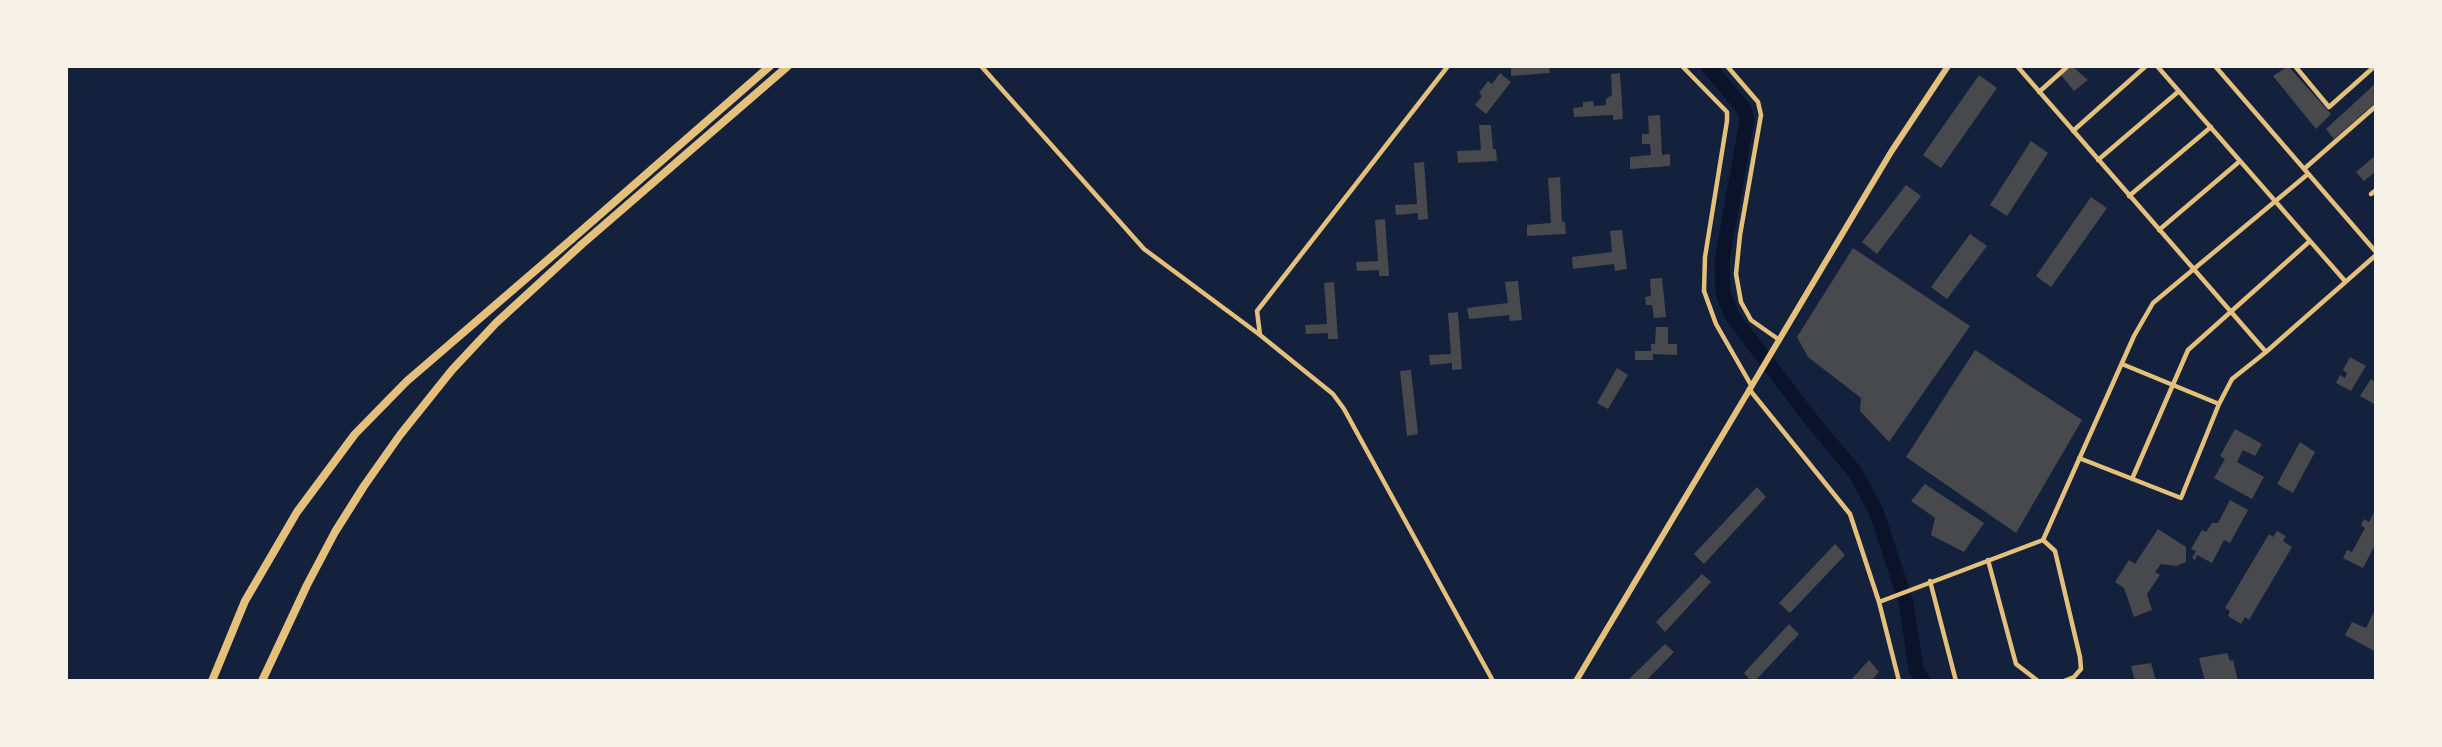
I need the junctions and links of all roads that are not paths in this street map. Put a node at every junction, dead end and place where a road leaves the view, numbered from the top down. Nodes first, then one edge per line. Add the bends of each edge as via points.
1 (770, 66) edge
2 (788, 66) edge
3 (981, 66) edge
4 (1448, 66) edge
5 (1682, 66) edge
6 (1727, 66) edge
7 (1948, 66) edge
8 (2017, 66) edge
9 (2068, 66) edge
10 (2146, 66) edge
11 (2157, 66) edge
12 (2215, 66) edge
13 (2295, 66) edge
14 (2305, 66) edge
15 (2375, 66) edge
16 (2299, 71) junction
17 (2179, 91) junction
18 (2039, 92) junction
19 (2376, 106) edge
20 (2211, 127) junction
21 (2073, 131) junction
22 (2098, 160) junction
23 (2240, 160) junction
24 (2304, 169) junction
25 (2308, 174) junction
26 (2129, 196) junction
27 (2275, 201) junction
28 (2159, 230) junction
29 (572, 239) joint
30 (2310, 241) junction
31 (581, 245) joint
32 (2376, 254) edge
33 (2193, 270) junction
34 (2345, 281) junction
35 (2231, 312) junction
36 (1260, 335) junction
37 (1778, 339) junction
38 (2266, 352) junction
39 (2122, 364) junction
40 (1752, 384) junction
41 (2171, 386) junction
42 (2219, 404) junction
43 (2079, 458) junction
44 (2132, 479) junction
45 (2043, 540) junction
46 (1988, 560) junction
47 (1930, 581) junction
48 (1879, 602) junction
49 (212, 681) edge
50 (262, 681) edge
51 (1493, 681) edge
52 (1576, 681) edge
53 (1899, 681) edge
54 (1956, 681) edge
55 (2038, 681) edge
56 (2064, 681) edge

1 - 29 main road
2 - 31 main road
3 - 36 street via 1144,249
4 - 36 street via 1257,311
5 - 40 street via 1727,112 1704,257 1704,291 1716,324
6 - 37 street via 1758,102 1761,116 1740,235 1736,274 1741,302 1751,320
7 - 37 street via 1902,133
8 - 18 street
9 - 18 street
10 - 21 street
11 - 17 street
12 - 24 street
13 - 16 street
14 - 16 street
15 - 16 street via 2329,107
17 - 20 street
17 - 22 street
18 - 21 street
19 - 24 street
20 - 23 street
20 - 26 street
21 - 22 street
22 - 26 street
23 - 27 street
23 - 28 street
24 - 25 street
25 - 27 street
25 - 32 street
26 - 28 street
27 - 30 street
27 - 33 street
28 - 33 street
29 - 49 highway via 407,381 355,434 297,512 245,600
30 - 34 street
30 - 35 street
31 - 50 highway via 496,323 400,435 336,532
32 - 34 street
33 - 35 street
33 - 39 street via 2153,303
34 - 38 street
35 - 38 street
35 - 41 street via 2188,350
36 - 51 street via 1333,394 1344,409
37 - 40 street
38 - 42 street via 2232,379
39 - 41 street
39 - 43 street
40 - 48 street via 1850,514
40 - 52 street
41 - 42 street
41 - 44 street
42 - 44 street via 2181,498
43 - 44 street
43 - 45 street
45 - 46 street
45 - 56 street via 2055,551 2080,657 2081,669
46 - 47 street
46 - 55 street via 2016,664
47 - 48 street
47 - 54 street
48 - 53 street

